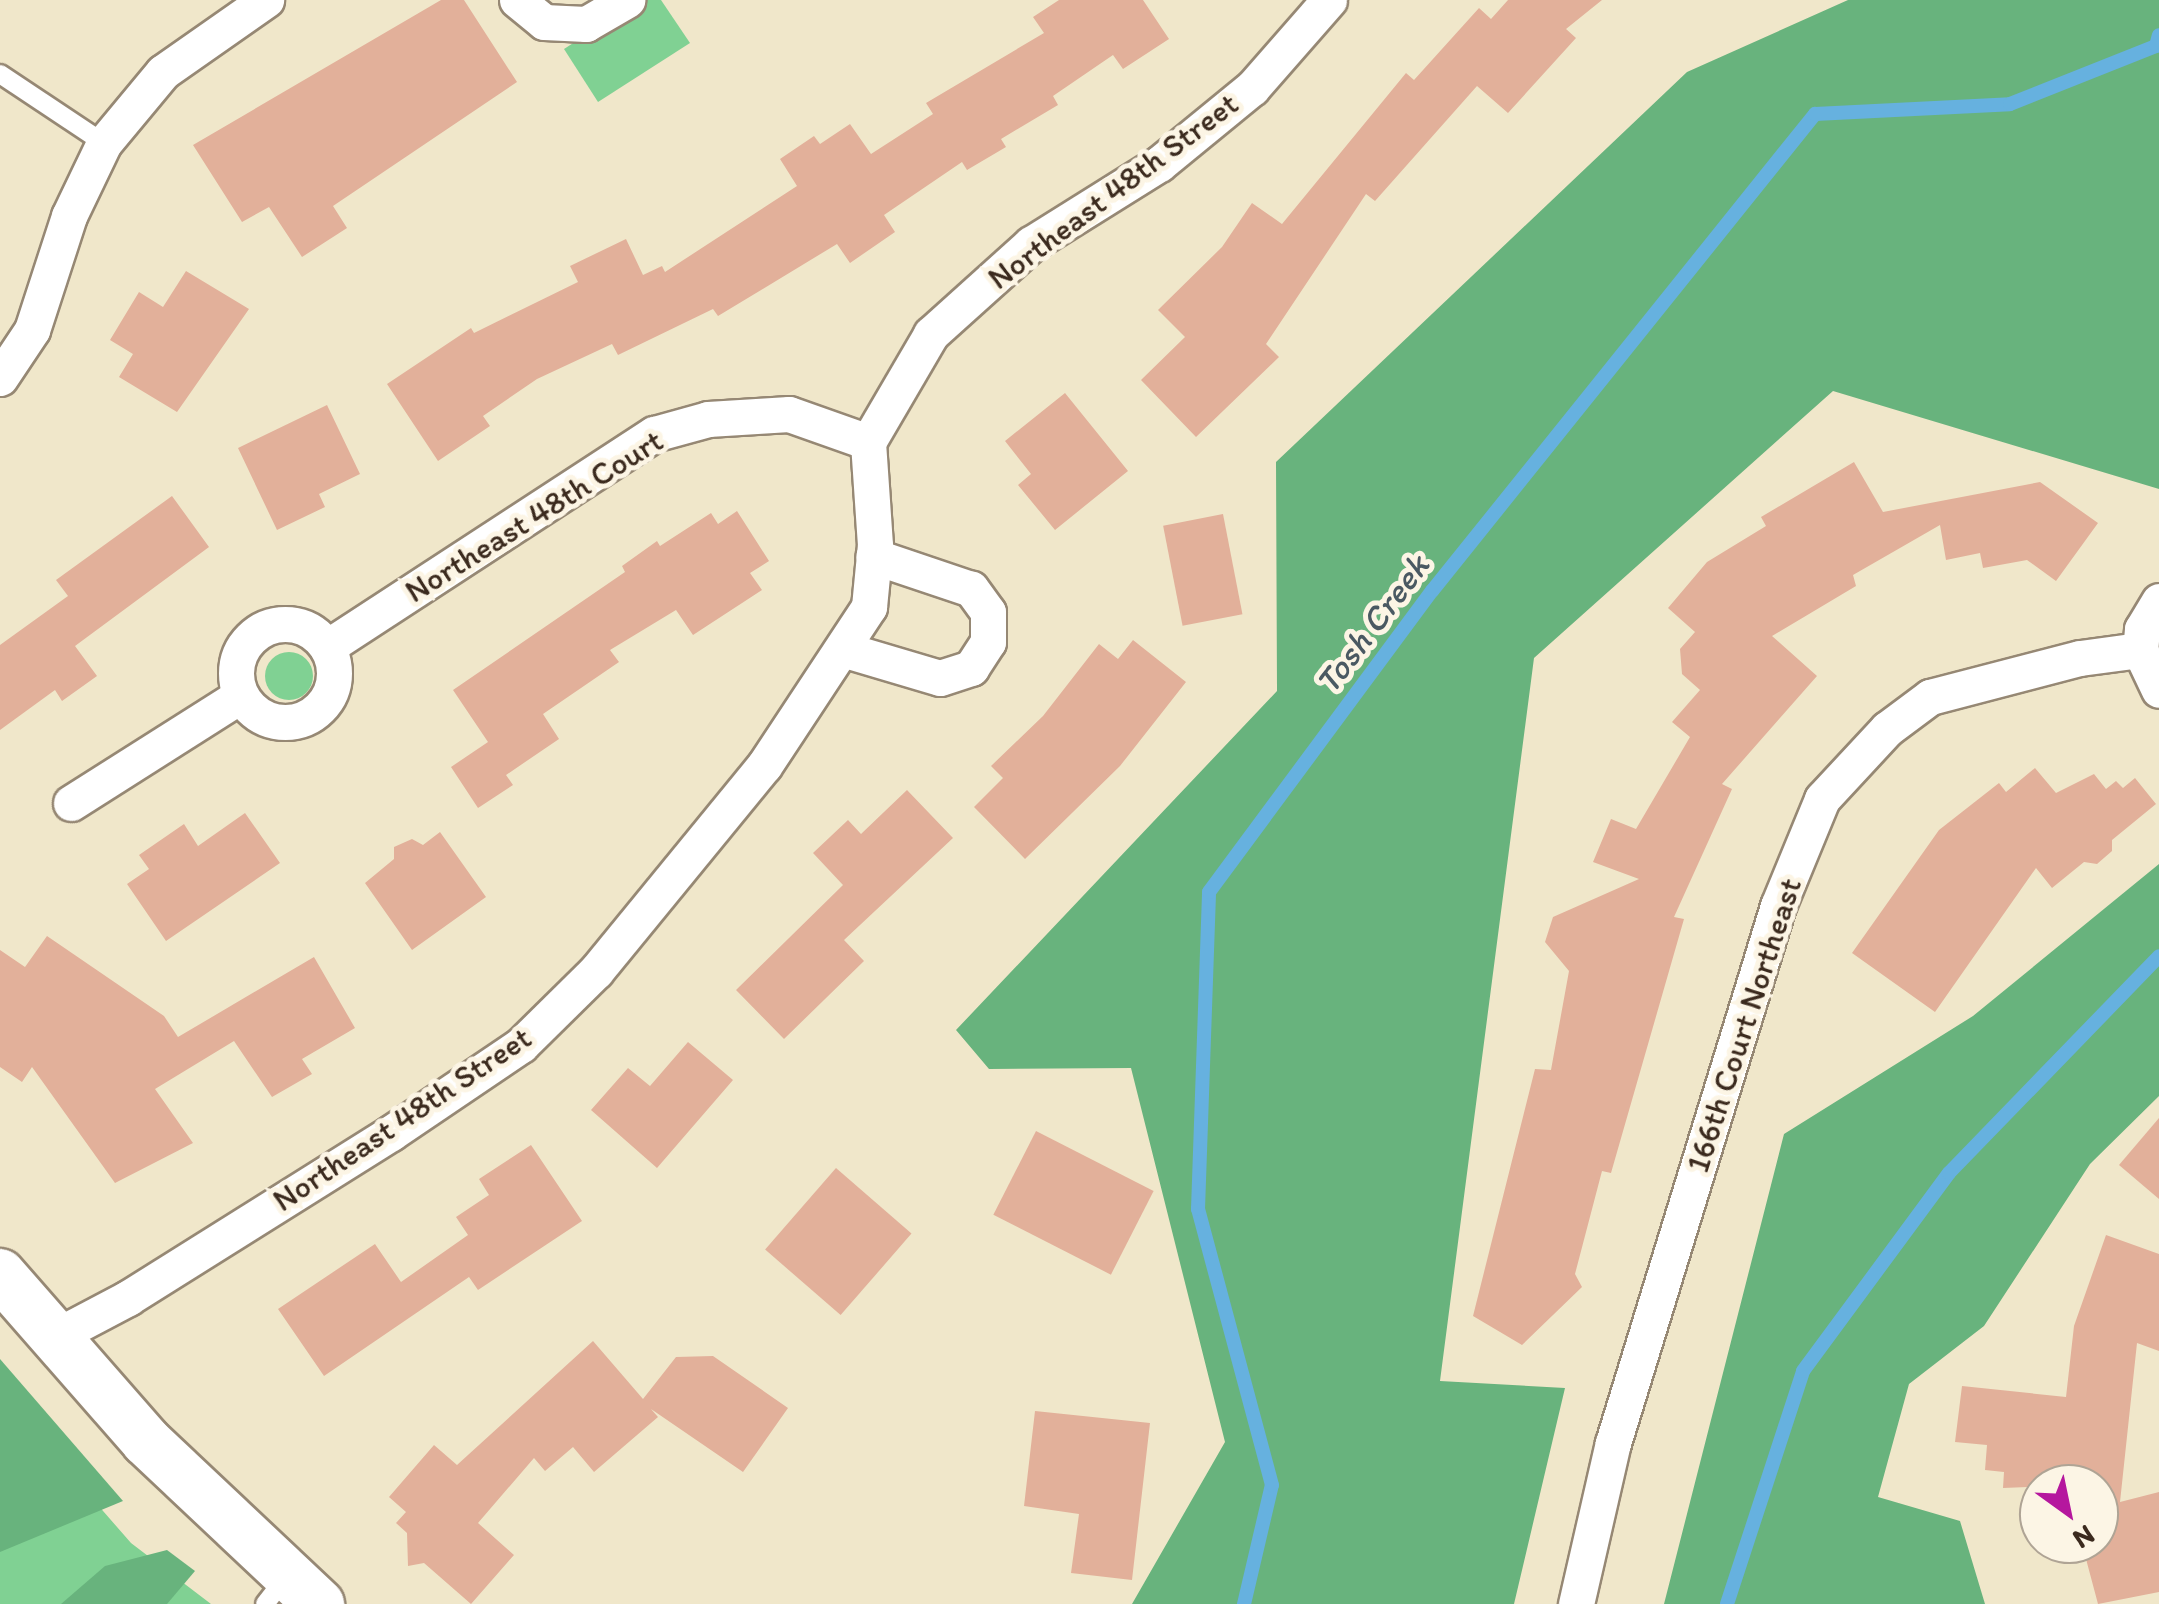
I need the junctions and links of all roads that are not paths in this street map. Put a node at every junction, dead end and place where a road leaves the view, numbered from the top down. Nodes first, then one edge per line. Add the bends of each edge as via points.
1 (266, 0) edge
2 (517, 0) edge
3 (627, 0) edge
4 (1329, 0) edge
5 (0, 74) edge
6 (104, 143) junction
7 (0, 378) edge
8 (868, 442) junction
9 (873, 556) junction
10 (2159, 601) edge
11 (327, 647) junction
12 (842, 649) junction
13 (2140, 650) junction
14 (2159, 690) edge
15 (241, 696) junction
16 (72, 803) dead end
17 (0, 1274) edge
18 (54, 1337) junction
19 (290, 1595) edge
20 (1576, 1604) edge

1 - 6 street via 163,72
2 - 3 street via 544,22 586,24
4 - 8 street, Northeast 48th Street via 1252,88 1159,164 1031,244 931,334
5 - 6 lane
6 - 7 street via 70,216 32,330
8 - 9 street, Northeast 48th Street
8 - 11 street, Northeast 48th Court via 789,414 708,419 654,434
9 - 12 street, Northeast 48th Street via 869,607
9 - 12 street via 971,589 988,612 988,642 970,668 940,678
10 - 13 street via 2142,629
11 - 15 street via 297,625 266,628 242,649 236,679
11 - 15 street via 333,687 313,714 298,721 265,719
12 - 18 street, Northeast 48th Street via 752,780 596,970 521,1045 128,1298
13 - 14 street
13 - 20 street, 166th Court Northeast via 2080,658 1930,697 1886,730 1822,800 1778,906 1612,1443
15 - 16 street
17 - 18 main road
18 - 19 main road

